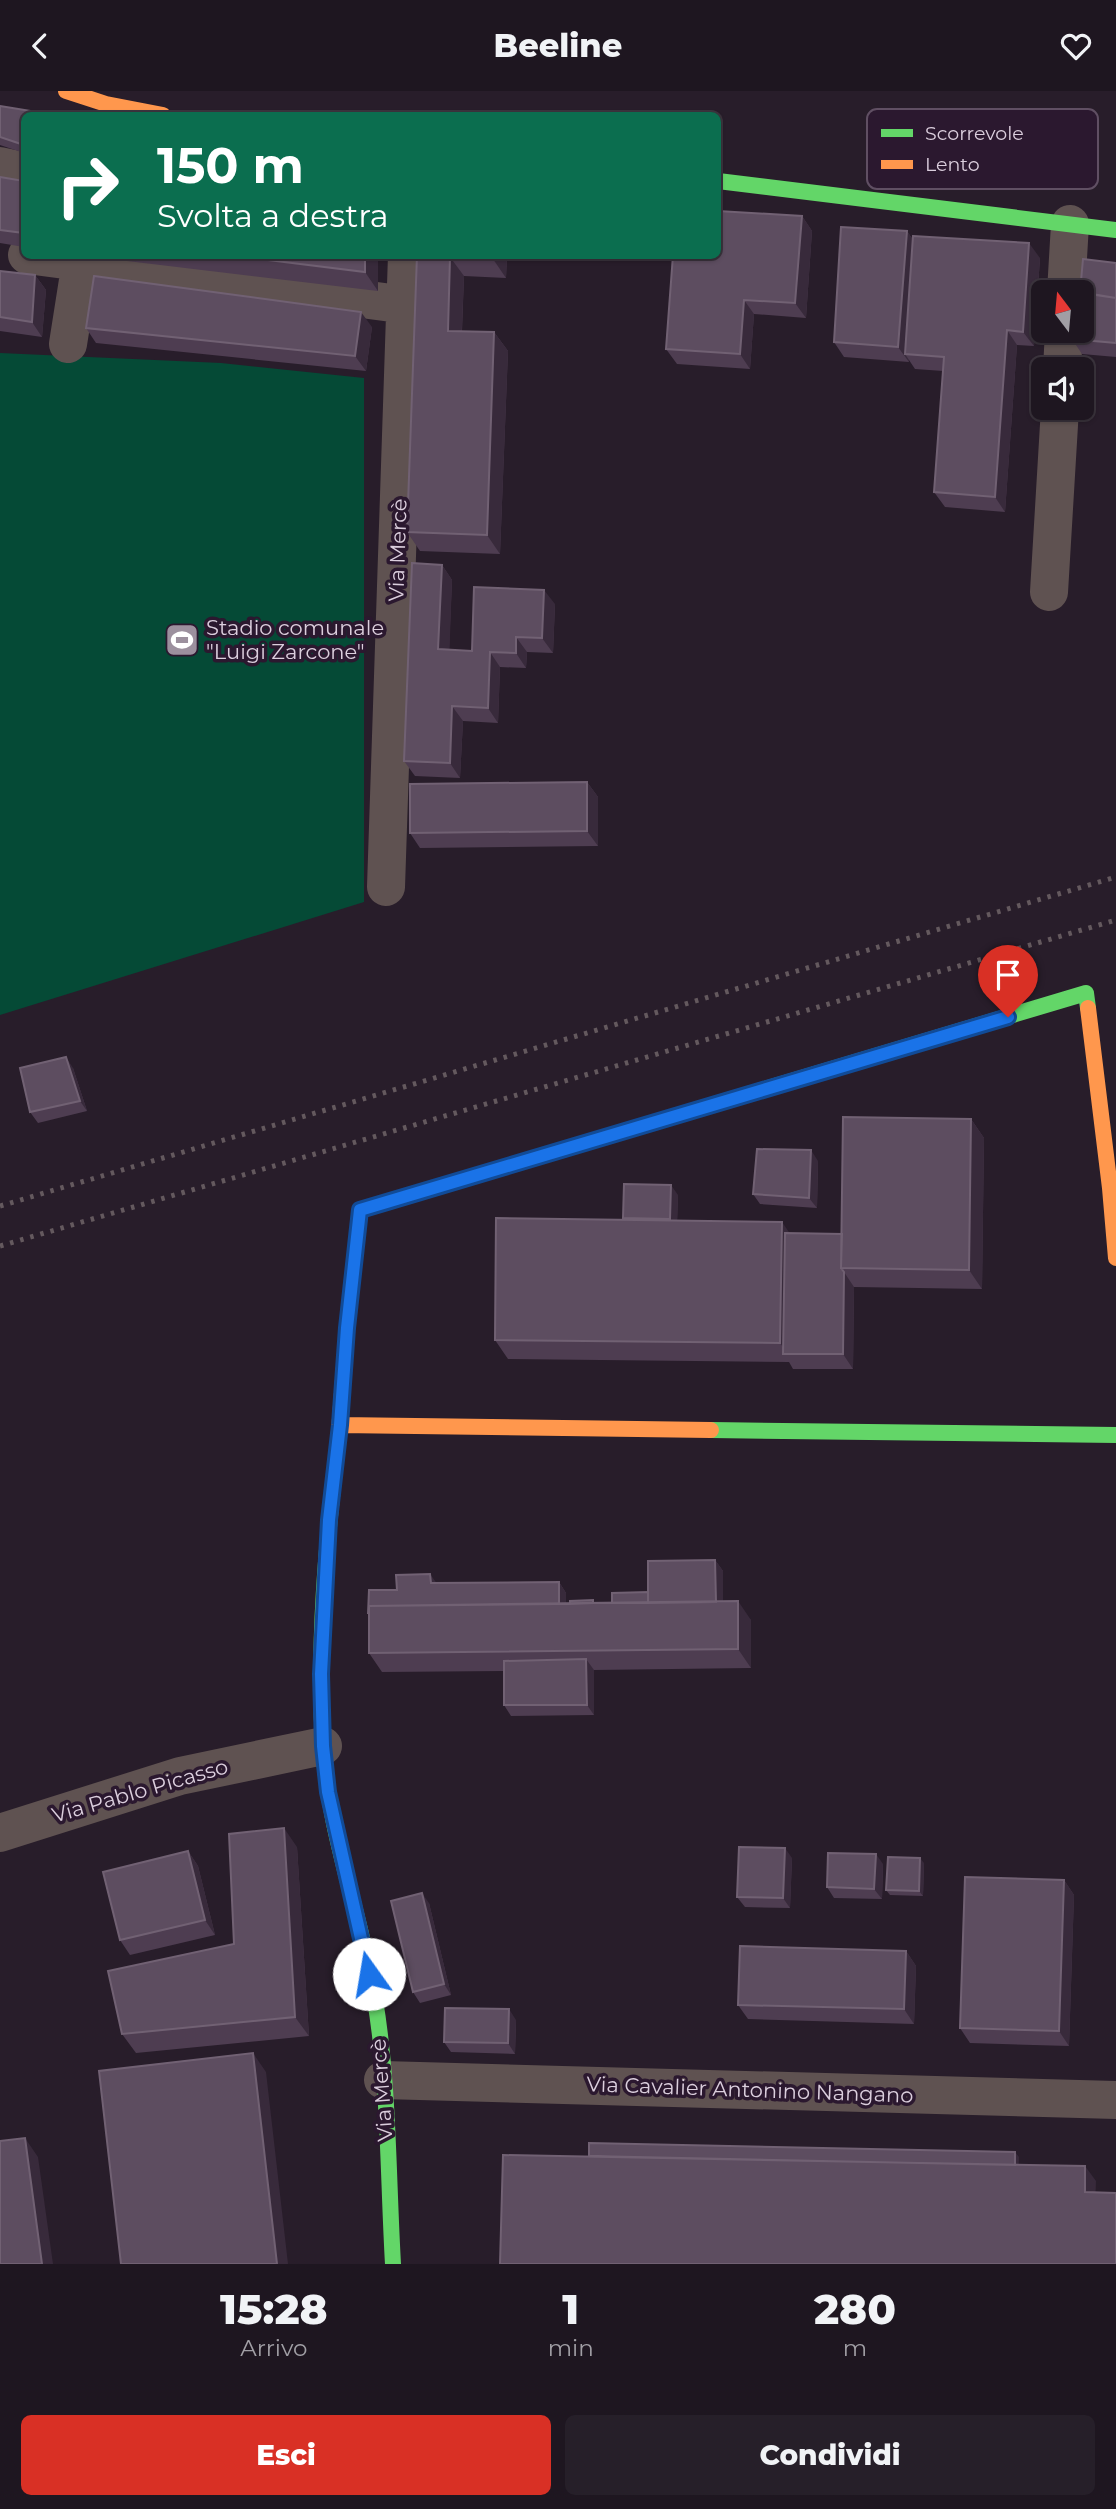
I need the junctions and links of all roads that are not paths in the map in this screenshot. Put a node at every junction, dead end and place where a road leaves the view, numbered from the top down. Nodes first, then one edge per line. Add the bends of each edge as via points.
1 (66, 91) edge
2 (105, 110) edge
3 (128, 112) edge
4 (0, 166) edge
5 (21, 170) edge
6 (721, 181) edge
7 (1070, 224) junction
8 (1116, 230) edge
9 (0, 252) edge
10 (21, 254) edge
11 (81, 259) edge
12 (407, 259) edge
13 (1067, 280) edge
14 (407, 305) junction
15 (68, 344) dead end
16 (1059, 420) edge
17 (1049, 592) dead end
18 (386, 887) dead end
19 (1116, 1258) edge
20 (340, 1425) junction
21 (1116, 1435) edge
22 (323, 1746) junction
23 (0, 1833) edge
24 (383, 2080) junction
25 (1116, 2100) edge
26 (393, 2264) edge

1 - 2 street
2 - 3 street
4 - 5 street
6 - 7 street
7 - 8 street
7 - 13 street
9 - 10 street
11 - 14 street
11 - 15 street
12 - 14 street, Via Mercè
14 - 18 street, Via Mercè
16 - 17 street
19 - 20 street, Via Mercè via 1086,993 360,1210
20 - 21 street
20 - 22 street, Via Mercè via 329,1520 321,1674
22 - 23 street, Via Pablo Picasso via 180,1776
22 - 24 street, Via Mercè via 328,1792 375,2000
24 - 25 street, Via Cavalier Antonino Nangano
24 - 26 street, Via Mercè

